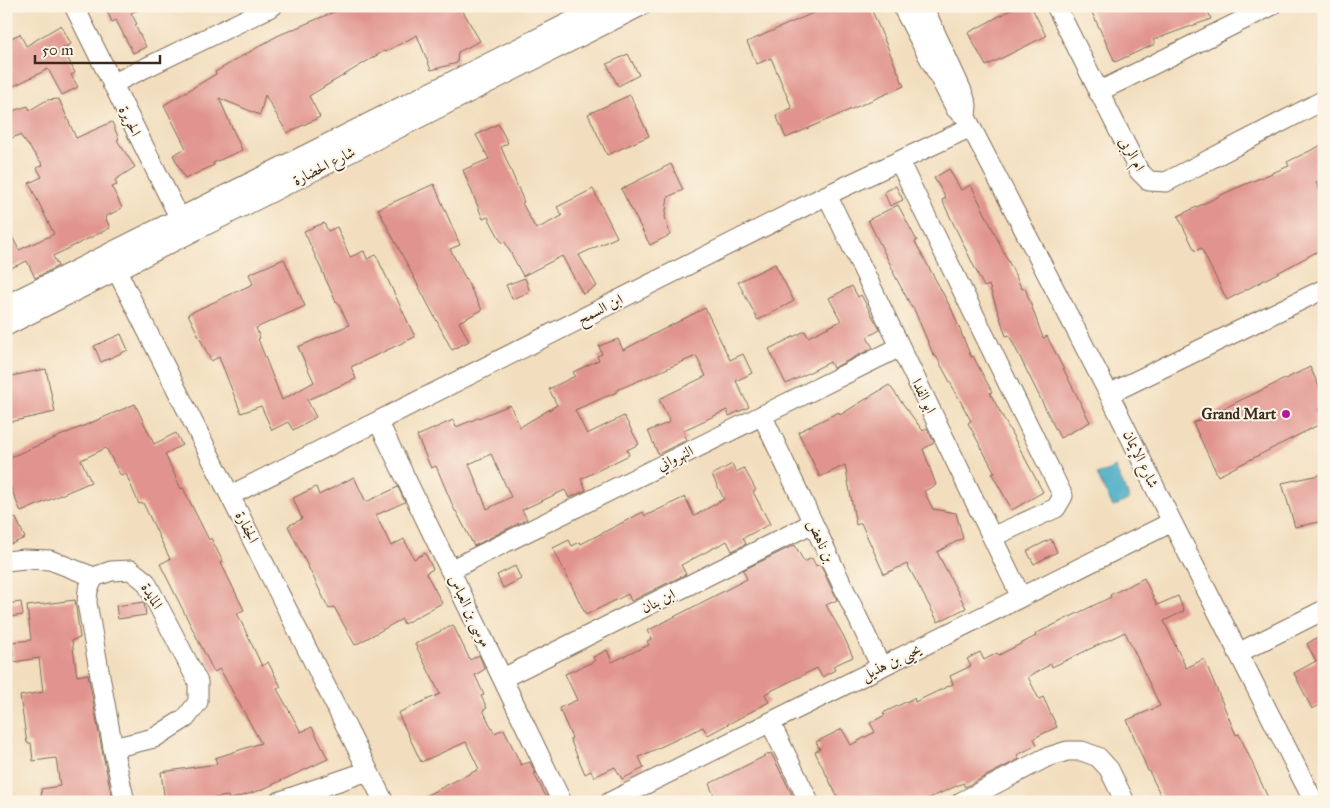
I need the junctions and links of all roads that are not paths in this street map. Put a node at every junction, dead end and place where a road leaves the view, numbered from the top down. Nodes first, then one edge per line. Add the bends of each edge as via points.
1 (74, 6) edge
2 (273, 6) edge
3 (602, 6) edge
4 (641, 6) edge
5 (902, 6) edge
6 (1056, 6) edge
7 (1271, 6) edge
8 (930, 9) edge
9 (112, 84) junction
10 (1098, 92) junction
11 (1324, 100) edge
12 (968, 122) junction
13 (899, 161) junction
14 (827, 195) junction
15 (183, 226) junction
16 (112, 262) junction
17 (1324, 289) edge
18 (6, 305) edge
19 (6, 326) edge
20 (900, 347) junction
21 (1109, 394) junction
22 (762, 415) junction
23 (378, 421) junction
24 (231, 495) junction
25 (1172, 522) junction
26 (813, 523) junction
27 (992, 537) junction
28 (6, 561) edge
29 (450, 570) junction
30 (94, 577) junction
31 (1021, 597) junction
32 (1324, 610) edge
33 (1238, 653) junction
34 (881, 667) junction
35 (503, 678) junction
36 (770, 722) junction
37 (113, 748) junction
38 (368, 771) junction
39 (126, 802) edge
40 (278, 802) edge
41 (384, 802) edge
42 (562, 802) edge
43 (610, 802) edge
44 (809, 802) edge
45 (961, 802) edge
46 (1125, 802) edge
47 (1314, 802) edge

1 - 9 street, الحريرة
2 - 9 street
3 - 15 street, شارع الحضارة
4 - 15 street, شارع الحضارة
5 - 12 street, شارع الإيمان via 956,109
6 - 10 street, ام الربى
7 - 10 street
8 - 12 street, شارع الإيمان via 967,105
9 - 15 street, الحريرة
10 - 11 street, ام الربى via 1139,171 1149,180 1166,182
12 - 13 street, ابن السمح
12 - 21 street, شارع الإيمان
13 - 14 street, ابن السمح
13 - 27 street via 1063,496 1056,508
14 - 20 street, ابو الفدا
14 - 23 street, ابن السمح
15 - 16 street, شارع الحضارة
16 - 18 street, شارع الحضارة
16 - 19 street, شارع الحضارة
16 - 24 street, الجفارة
17 - 21 street
20 - 22 street, النهرواني
20 - 27 street, ابو الفدا
21 - 25 street, شارع الإيمان
22 - 26 street, بن ناهض
22 - 29 street, النهرواني
23 - 24 street, ابن السمح
23 - 29 street, موسى بن العباس
24 - 38 street, الجفارة
25 - 31 street, يحيى بن هذيل
25 - 33 street, شارع الإيمان
26 - 34 street, بن ناهض
26 - 35 street, ابن بنان
27 - 31 street, ابو الفدا
28 - 30 street via 50,560
29 - 35 street, موسى بن العباس
30 - 37 street via 88,590 88,603
30 - 37 street, المايدة via 111,571 131,570 146,582 198,682 198,702 186,718 154,738
31 - 34 street, يحيى بن هذيل
32 - 33 street
33 - 47 street, شارع الإيمان
34 - 36 street, يحيى بن هذيل
35 - 42 street, موسى بن العباس
36 - 43 street, يحيى بن هذيل
36 - 44 street
37 - 39 street
38 - 40 street
38 - 41 street, الجفارة
45 - 46 street via 1045,758 1067,751 1082,751 1098,757 1109,769

